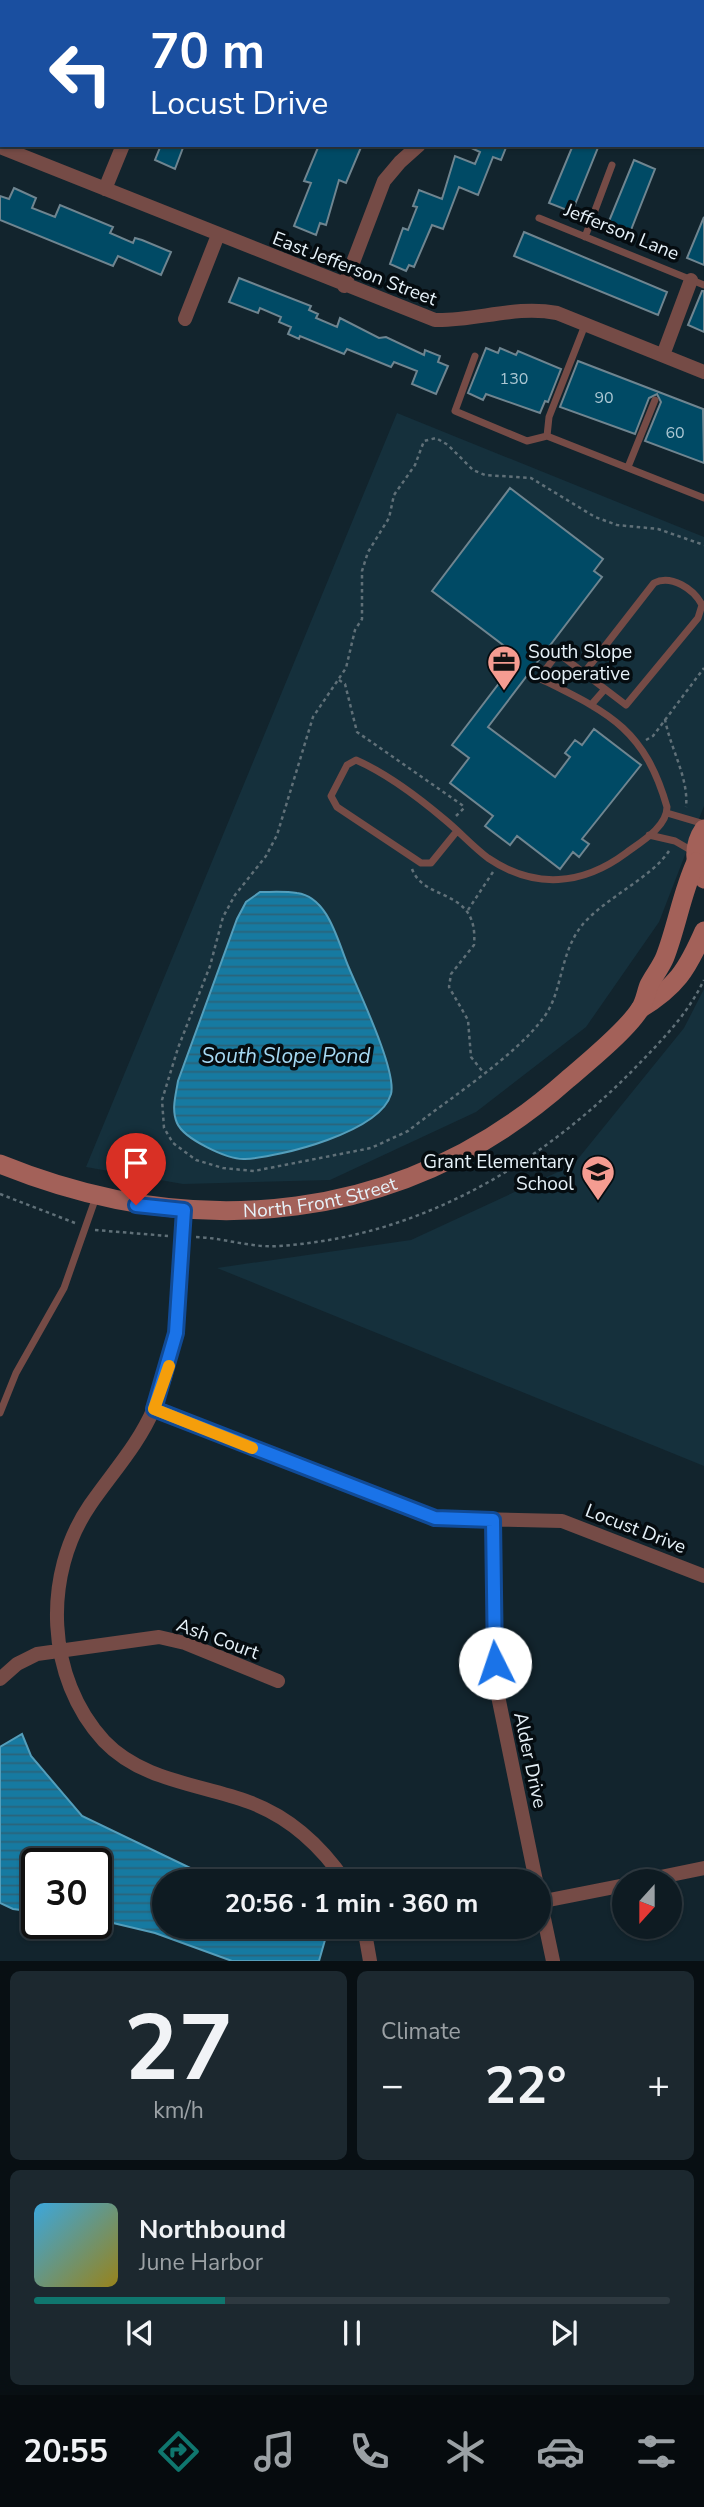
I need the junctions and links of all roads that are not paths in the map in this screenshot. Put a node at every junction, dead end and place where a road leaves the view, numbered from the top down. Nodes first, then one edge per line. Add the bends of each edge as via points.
1 (0, 147) edge
2 (122, 147) edge
3 (417, 147) edge
4 (612, 164) dead end
5 (105, 189) junction
6 (539, 218) dead end
7 (218, 235) junction
8 (585, 237) junction
9 (698, 282) edge
10 (344, 286) junction
11 (185, 319) dead end
12 (585, 324) junction
13 (663, 355) junction
14 (475, 356) dead end
15 (704, 372) edge
16 (655, 400) dead end
17 (547, 436) junction
18 (628, 467) junction
19 (704, 498) edge
20 (584, 673) junction
21 (605, 689) junction
22 (591, 705) junction
23 (667, 813) junction
24 (704, 827) edge
25 (457, 831) junction
26 (649, 835) junction
27 (699, 865) edge
28 (704, 931) edge
29 (640, 1009) junction
30 (0, 1164) edge
31 (96, 1196) junction
32 (184, 1210) junction
33 (154, 1409) junction
34 (0, 1413) edge
35 (493, 1520) junction
36 (704, 1576) edge
37 (61, 1649) junction
38 (0, 1679) edge
39 (278, 1681) dead end
40 (704, 1868) edge
41 (336, 1869) edge
42 (534, 1869) edge
43 (682, 1873) edge
44 (612, 1887) edge
45 (551, 1897) edge
46 (366, 1939) edge
47 (548, 1939) edge
48 (370, 1961) edge
49 (553, 1961) edge

1 - 5 street, East Jefferson Street
2 - 5 street
3 - 10 street via 384,181
4 - 8 lane
5 - 7 street, East Jefferson Street
6 - 8 lane, Jefferson Lane
7 - 10 street, East Jefferson Street
7 - 11 street
8 - 9 lane, Jefferson Lane
9 - 13 street, Jefferson Lane
10 - 12 street, East Jefferson Street via 435,320 460,321 533,309
12 - 13 street, East Jefferson Street
12 - 17 lane via 549,417
13 - 15 street, East Jefferson Street
14 - 17 lane via 455,411 527,441
16 - 18 lane
17 - 18 lane
18 - 19 lane
20 - 21 lane
20 - 21 lane via 654,583 667,578 699,599 698,618 626,705
20 - 22 lane via 558,653 538,678
21 - 22 lane
22 - 23 lane via 611,716 647,755
23 - 24 lane
23 - 26 lane
24 - 27 main road, North Front Street
25 - 25 lane via 364,764 351,761 334,790 332,802 415,859 431,863
25 - 26 lane via 497,864 523,875 573,879 593,875
26 - 27 lane via 675,841
27 - 29 main road, North Front Street via 664,960
28 - 29 main road via 668,992
29 - 32 main road, North Front Street via 525,1115 442,1163 327,1201 261,1209
30 - 31 main road, North Front Street
31 - 32 main road, North Front Street
31 - 34 lane via 64,1288 16,1373
32 - 33 street via 176,1333
33 - 35 street, Locust Drive via 435,1518
33 - 37 street via 73,1535 60,1582
35 - 36 street, Locust Drive via 562,1521
35 - 42 street, Alder Drive via 497,1691
37 - 38 street, Ash Court via 27,1659
37 - 39 street, Ash Court via 159,1637
37 - 41 street via 74,1698 105,1742 150,1772 270,1811 297,1828
40 - 43 street
44 - 45 street
46 - 48 street
47 - 49 street

